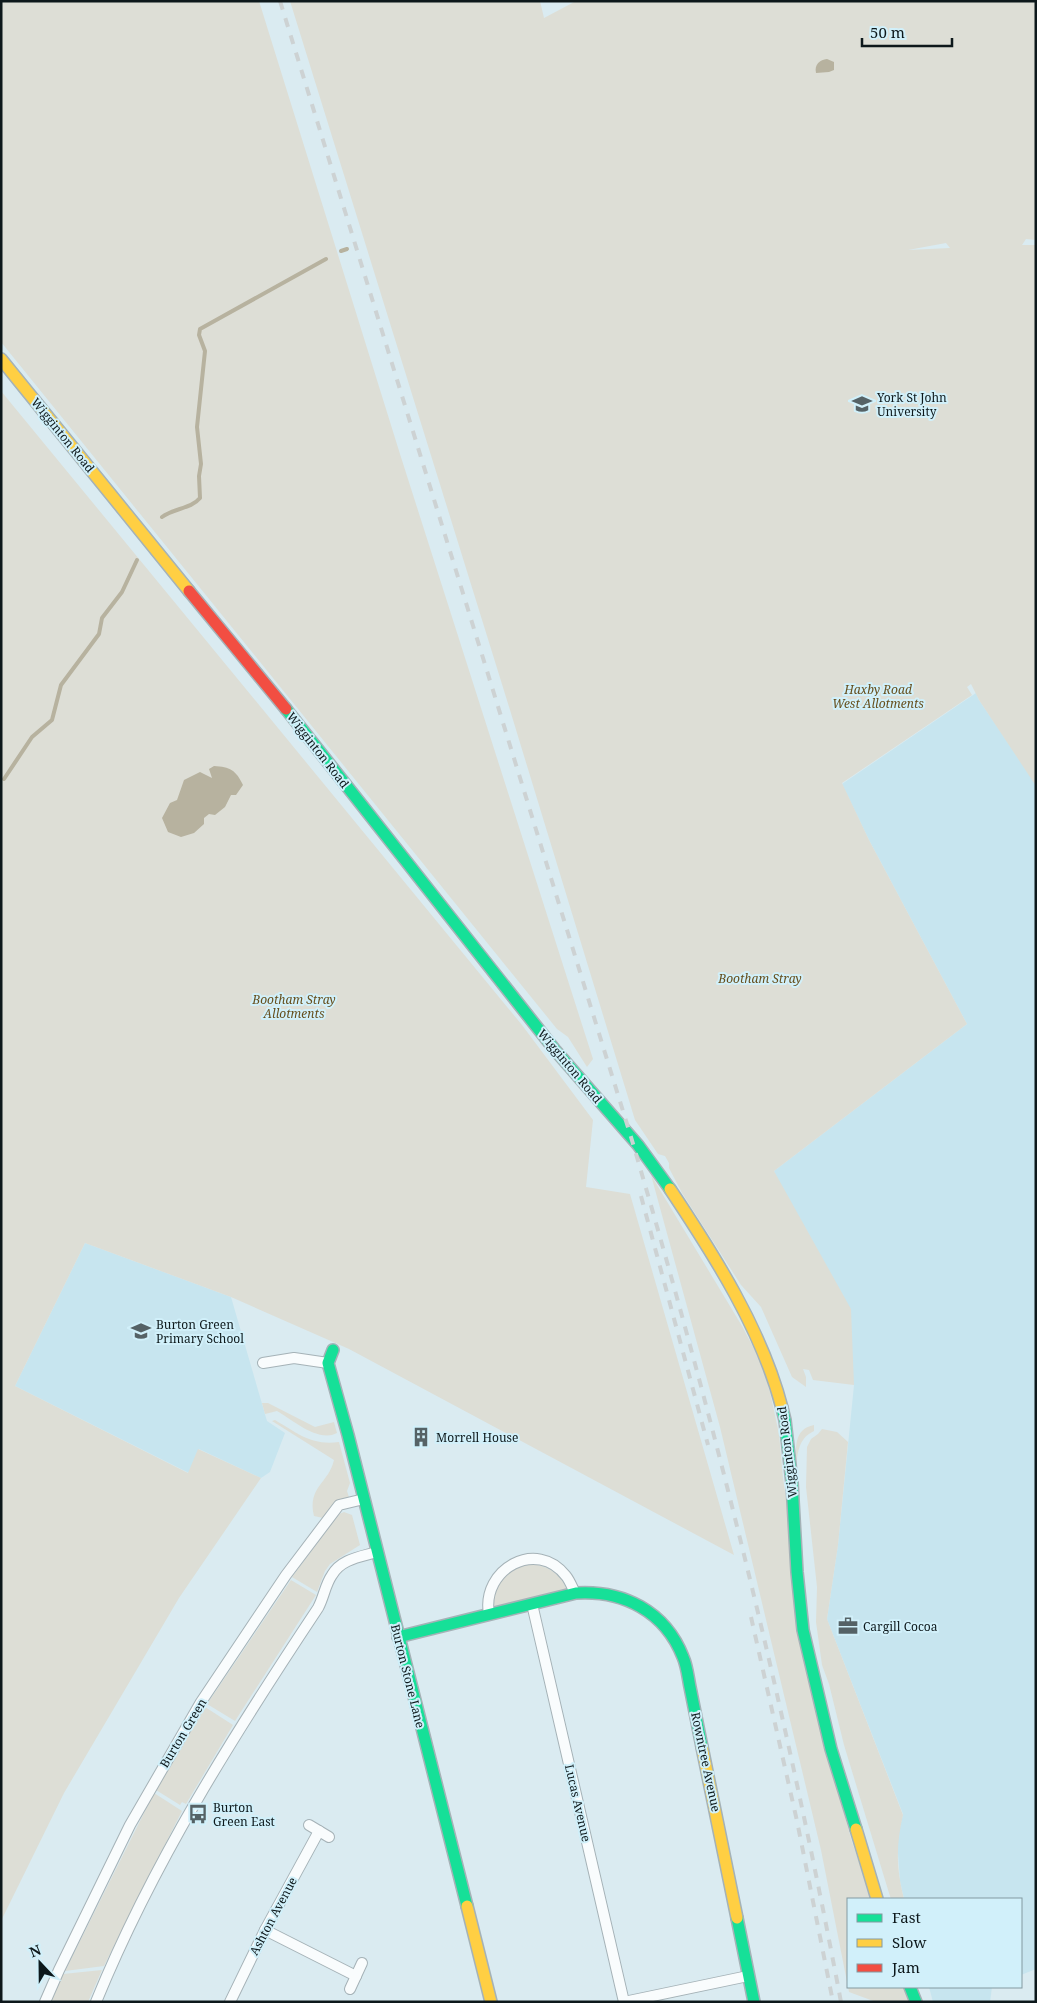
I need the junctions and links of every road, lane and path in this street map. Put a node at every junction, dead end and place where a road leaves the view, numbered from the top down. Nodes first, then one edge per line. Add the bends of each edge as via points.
1 (1, 359) edge
2 (333, 1350) dead end
3 (263, 1363) dead end
4 (328, 1363) junction
5 (364, 1499) junction
6 (377, 1552) junction
7 (575, 1593) junction
8 (532, 1604) junction
9 (489, 1614) junction
10 (398, 1637) junction
11 (309, 1825) dead end
12 (319, 1831) junction
13 (328, 1837) dead end
14 (877, 1898) edge
15 (265, 1930) junction
16 (362, 1964) dead end
17 (356, 1976) junction
18 (748, 1976) junction
19 (910, 1988) edge
20 (350, 1989) dead end
21 (46, 2002) edge
22 (96, 2002) edge
23 (230, 2002) edge
24 (491, 2002) edge
25 (624, 2002) edge
26 (754, 2002) edge
27 (916, 2002) edge

1 - 14 main road, Wigginton Road via 271,691 555,1050 653,1164 701,1236 747,1317 766,1358 786,1420 803,1630 831,1749
2 - 4 main road
3 - 4 street via 294,1358
4 - 5 main road, Burton Stone Lane
5 - 6 main road, Burton Stone Lane
5 - 21 street, Burton Green via 339,1505 286,1575 201,1702 130,1824
6 - 10 main road, Burton Stone Lane
6 - 22 street via 340,1565 331,1575 324,1598 265,1687 182,1824
7 - 8 main road, Rowntree Avenue
7 - 9 street via 566,1575 558,1568 543,1560 522,1560 506,1568 494,1581 488,1598
7 - 18 main road, Rowntree Avenue via 608,1593 632,1601 662,1623 678,1644 698,1723
8 - 9 main road, Rowntree Avenue
8 - 25 street, Lucas Avenue
9 - 10 main road, Rowntree Avenue
10 - 24 main road, Burton Stone Lane
11 - 12 street
12 - 13 street
12 - 15 street, Ashton Avenue
15 - 17 street
15 - 23 street, Ashton Avenue
16 - 17 street
17 - 20 street
18 - 25 street
18 - 26 main road, Rowntree Avenue
19 - 27 main road

